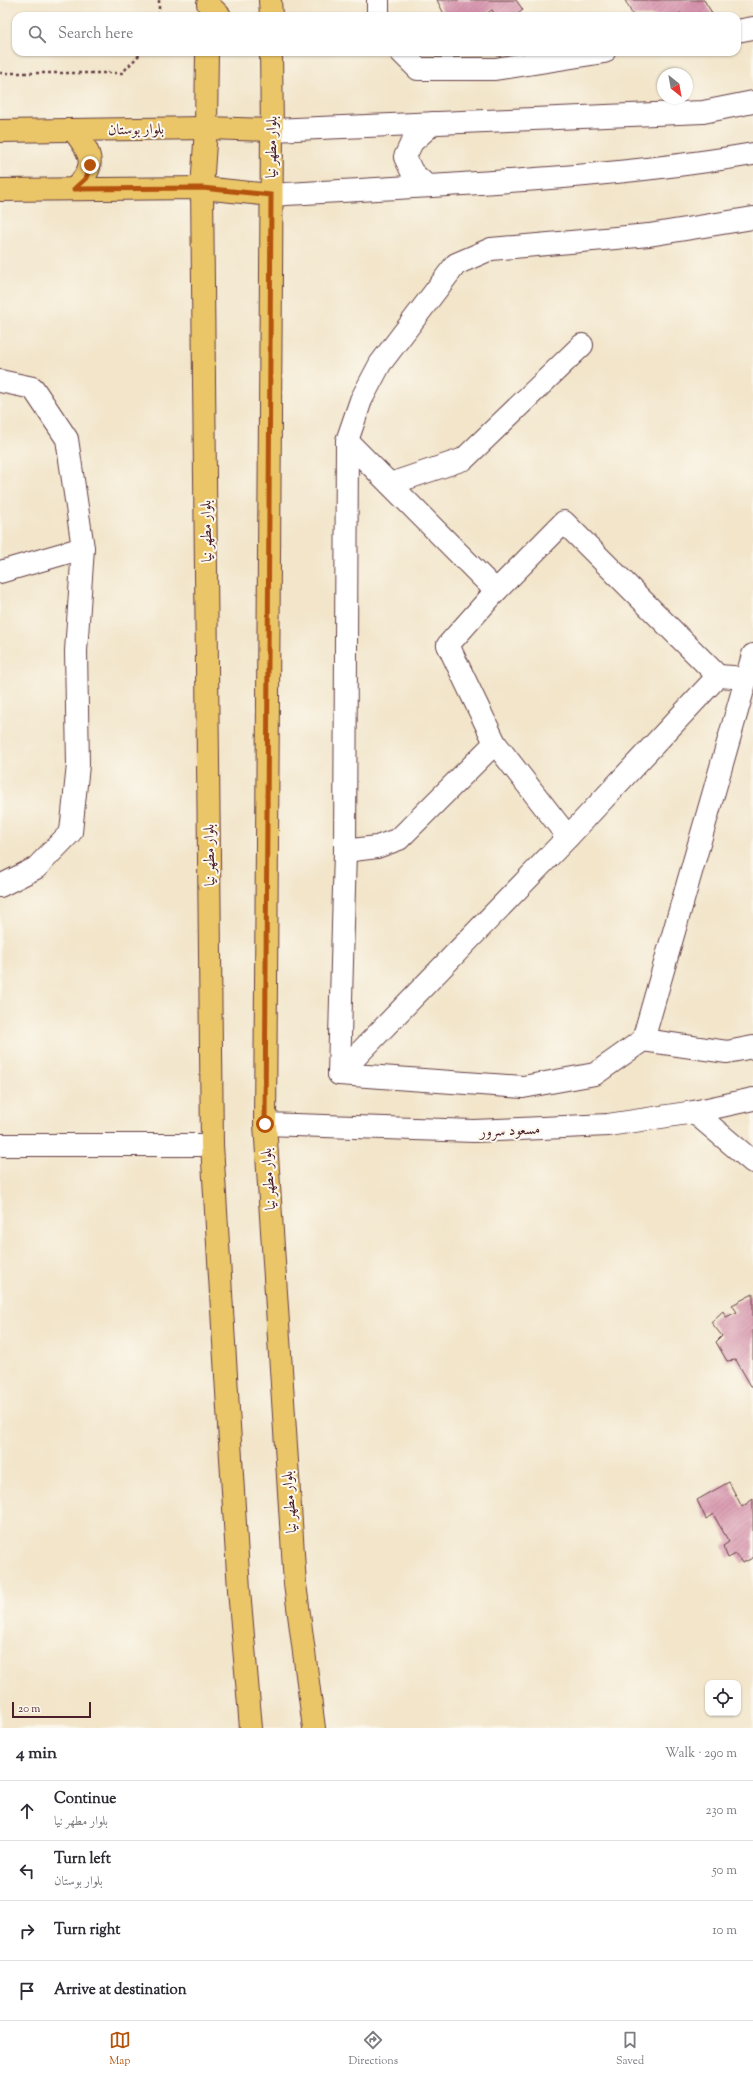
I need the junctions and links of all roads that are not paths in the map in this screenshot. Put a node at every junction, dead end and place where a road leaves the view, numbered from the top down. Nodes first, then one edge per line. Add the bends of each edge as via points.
1 (378, 0) edge
2 (378, 12) edge
3 (753, 28) edge
4 (741, 30) edge
5 (207, 56) edge
6 (271, 56) edge
7 (405, 56) edge
8 (578, 56) edge
9 (753, 102) edge
10 (433, 123) junction
11 (206, 128) junction
12 (73, 130) junction
13 (272, 130) junction
14 (0, 131) edge
15 (753, 154) edge
16 (426, 185) junction
17 (202, 188) junction
18 (74, 189) junction
19 (0, 190) edge
20 (271, 195) junction
21 (753, 218) edge
22 (582, 345) dead end
23 (0, 381) edge
24 (347, 441) junction
25 (390, 484) junction
26 (83, 548) junction
27 (0, 572) edge
28 (496, 591) junction
29 (753, 655) edge
30 (718, 676) junction
31 (746, 678) junction
32 (495, 743) junction
33 (568, 837) junction
34 (344, 851) junction
35 (0, 886) edge
36 (643, 1040) junction
37 (753, 1047) edge
38 (339, 1074) junction
39 (753, 1099) edge
40 (694, 1112) junction
41 (265, 1124) junction
42 (0, 1145) edge
43 (212, 1145) junction
44 (753, 1162) edge
45 (251, 1728) edge
46 (314, 1728) edge

1 - 2 street
3 - 4 street
5 - 11 main road, بلوار مطهر نیا
6 - 13 main road, بلوار مطهر نیا
7 - 8 street via 418,69 494,69
9 - 10 street via 703,112
10 - 13 street
10 - 16 street via 412,142 405,157 412,172
11 - 12 main road, بلوار بوستان
11 - 13 main road, بلوار بوستان
11 - 17 main road, بلوار مطهر نیا
12 - 14 main road, بلوار بوستان
12 - 18 main road via 87,147 90,165 86,178
13 - 20 main road, بلوار مطهر نیا
15 - 16 street via 582,175
16 - 20 street
17 - 18 main road
17 - 20 main road
17 - 43 main road, بلوار مطهر نیا
18 - 19 main road
20 - 41 main road, بلوار مطهر نیا
21 - 24 street via 649,235 491,249 456,264 380,364 361,400
22 - 25 street via 464,459
23 - 26 street via 33,388 67,440
24 - 25 street
24 - 34 street
25 - 28 street
26 - 27 street
26 - 35 street via 76,651 78,765 71,832 36,868
28 - 30 street via 564,522
28 - 32 street via 448,645
29 - 31 street
30 - 31 street
30 - 33 street
31 - 36 street
32 - 33 street
32 - 34 street via 398,839 377,847
33 - 38 street
34 - 38 street
36 - 37 street via 727,1052
36 - 38 street via 595,1074 523,1087
39 - 40 street, مسعود سرور
40 - 41 street, مسعود سرور via 608,1125 474,1131
40 - 44 street
41 - 46 main road, بلوار مطهر نیا via 295,1584
42 - 43 street
43 - 45 main road, بلوار مطهر نیا via 239,1590

